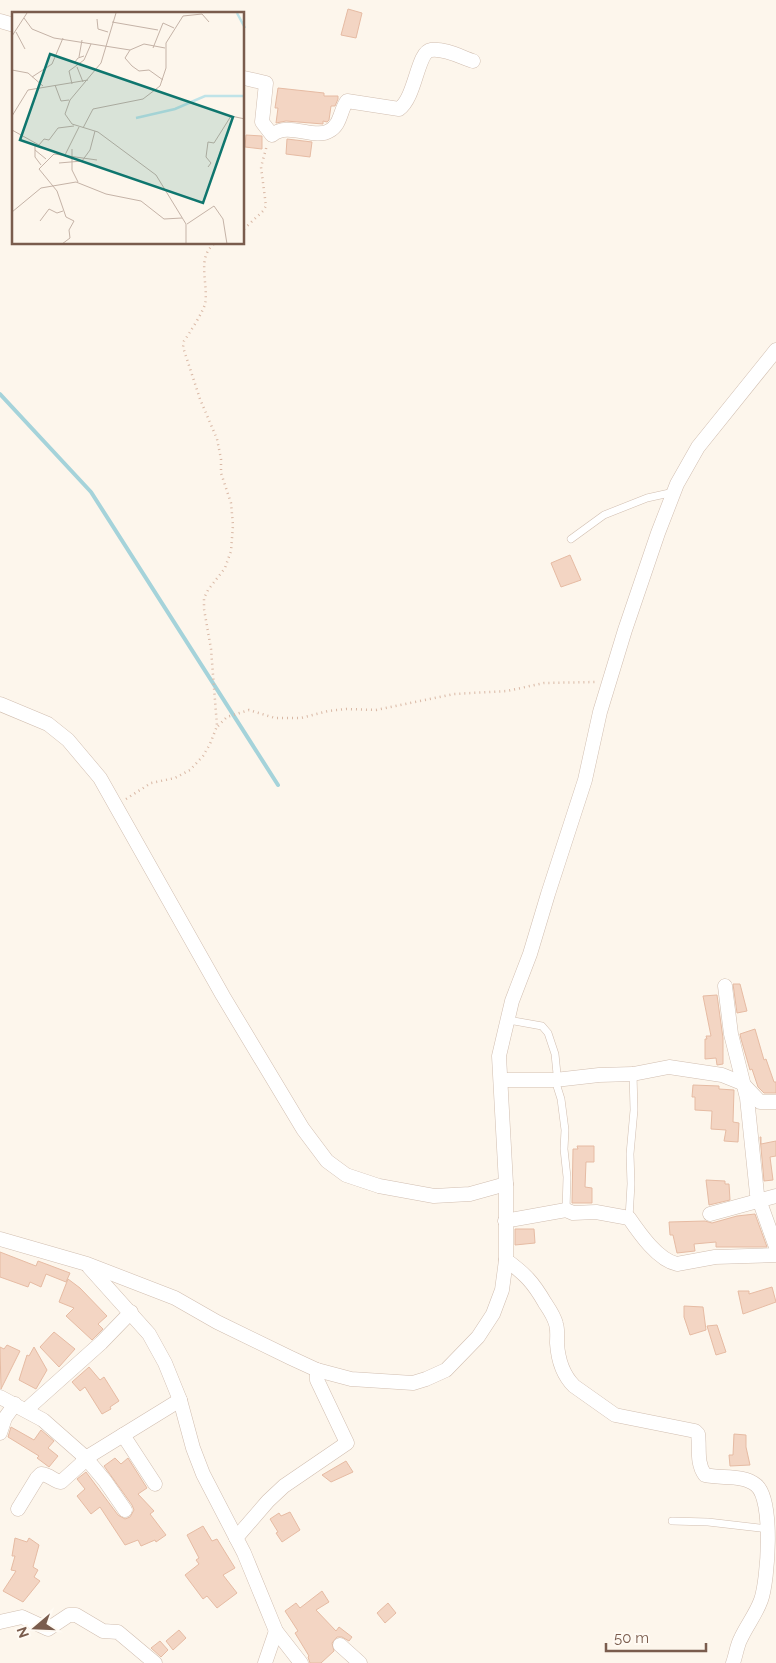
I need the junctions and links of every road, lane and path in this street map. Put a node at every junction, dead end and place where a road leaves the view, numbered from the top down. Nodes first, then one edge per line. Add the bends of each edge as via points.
1 (473, 61) dead end
2 (245, 78) edge
3 (272, 135) junction
4 (245, 228) edge
5 (213, 245) edge
6 (776, 350) edge
7 (674, 492) junction
8 (571, 539) dead end
9 (611, 677) junction
10 (0, 704) edge
11 (217, 726) junction
12 (116, 806) junction
13 (725, 986) dead end
14 (508, 1020) junction
15 (633, 1074) junction
16 (501, 1080) junction
17 (555, 1080) junction
18 (742, 1083) junction
19 (776, 1102) edge
20 (506, 1184) junction
21 (776, 1196) edge
22 (759, 1200) junction
23 (566, 1210) junction
24 (710, 1214) dead end
25 (630, 1218) junction
26 (505, 1220) junction
27 (0, 1238) edge
28 (776, 1248) edge
29 (776, 1256) edge
30 (506, 1260) junction
31 (87, 1264) junction
32 (131, 1312) junction
33 (317, 1370) junction
34 (0, 1397) edge
35 (180, 1400) junction
36 (20, 1407) junction
37 (0, 1433) edge
38 (123, 1436) junction
39 (87, 1456) junction
40 (154, 1484) dead end
41 (18, 1510) dead end
42 (125, 1510) dead end
43 (672, 1521) dead end
44 (772, 1527) edge
45 (236, 1538) junction
46 (0, 1622) edge
47 (276, 1631) junction
48 (340, 1645) dead end
49 (155, 1663) edge
50 (265, 1663) edge
51 (300, 1663) edge
52 (360, 1663) edge
53 (733, 1663) edge

1 - 3 street via 442,51 425,52 410,96 399,109 347,101 329,132 277,130
2 - 3 street via 266,84 262,122
3 - 4 path via 261,167 266,206
5 - 11 path via 205,258 205,305 183,347 216,439 233,525 231,551 225,568 204,598
6 - 7 street via 698,447
7 - 8 lane via 647,498 604,515
7 - 9 street
9 - 11 path via 595,682 544,682 507,691 454,694 376,710 328,711 308,718 276,718 249,710 227,717
9 - 14 street via 585,780
10 - 12 street via 48,724 68,740 100,778
11 - 12 path via 207,750 190,770 175,778 151,783
12 - 20 street via 223,996 303,1129 327,1161 346,1175 370,1183 434,1196 470,1194
13 - 18 street via 730,1034
14 - 16 street via 499,1056
14 - 17 lane via 542,1026 548,1033 555,1054
15 - 17 street
15 - 18 street via 669,1067 722,1075
15 - 25 lane
16 - 17 street
16 - 20 street
17 - 23 lane via 565,1130
18 - 19 street via 760,1102
18 - 22 street via 747,1098
20 - 26 street
21 - 22 street
22 - 24 street
22 - 28 street
23 - 25 street
23 - 26 street
25 - 29 street via 652,1247 672,1263 715,1257
26 - 30 street
27 - 31 street
30 - 33 street via 502,1290 493,1314 478,1337 446,1370 413,1383 351,1379
30 - 44 street via 534,1283 550,1310 556,1323 562,1368 568,1380 616,1415 695,1431 704,1475 749,1480 758,1486
31 - 32 street
31 - 33 street via 175,1298
32 - 35 street via 150,1334
32 - 36 street via 101,1343
33 - 45 street via 317,1380 348,1443 284,1486
34 - 36 street
35 - 38 street
35 - 45 street via 203,1474
36 - 37 street via 5,1418
36 - 39 street via 43,1420
38 - 39 street
38 - 40 street
39 - 41 street via 61,1482 41,1474
39 - 42 street
43 - 44 lane
44 - 53 street via 761,1601 741,1638
45 - 47 street
46 - 49 street via 22,1617 48,1629 69,1615 76,1615 103,1631 118,1632
47 - 50 street
47 - 51 street
48 - 52 street

